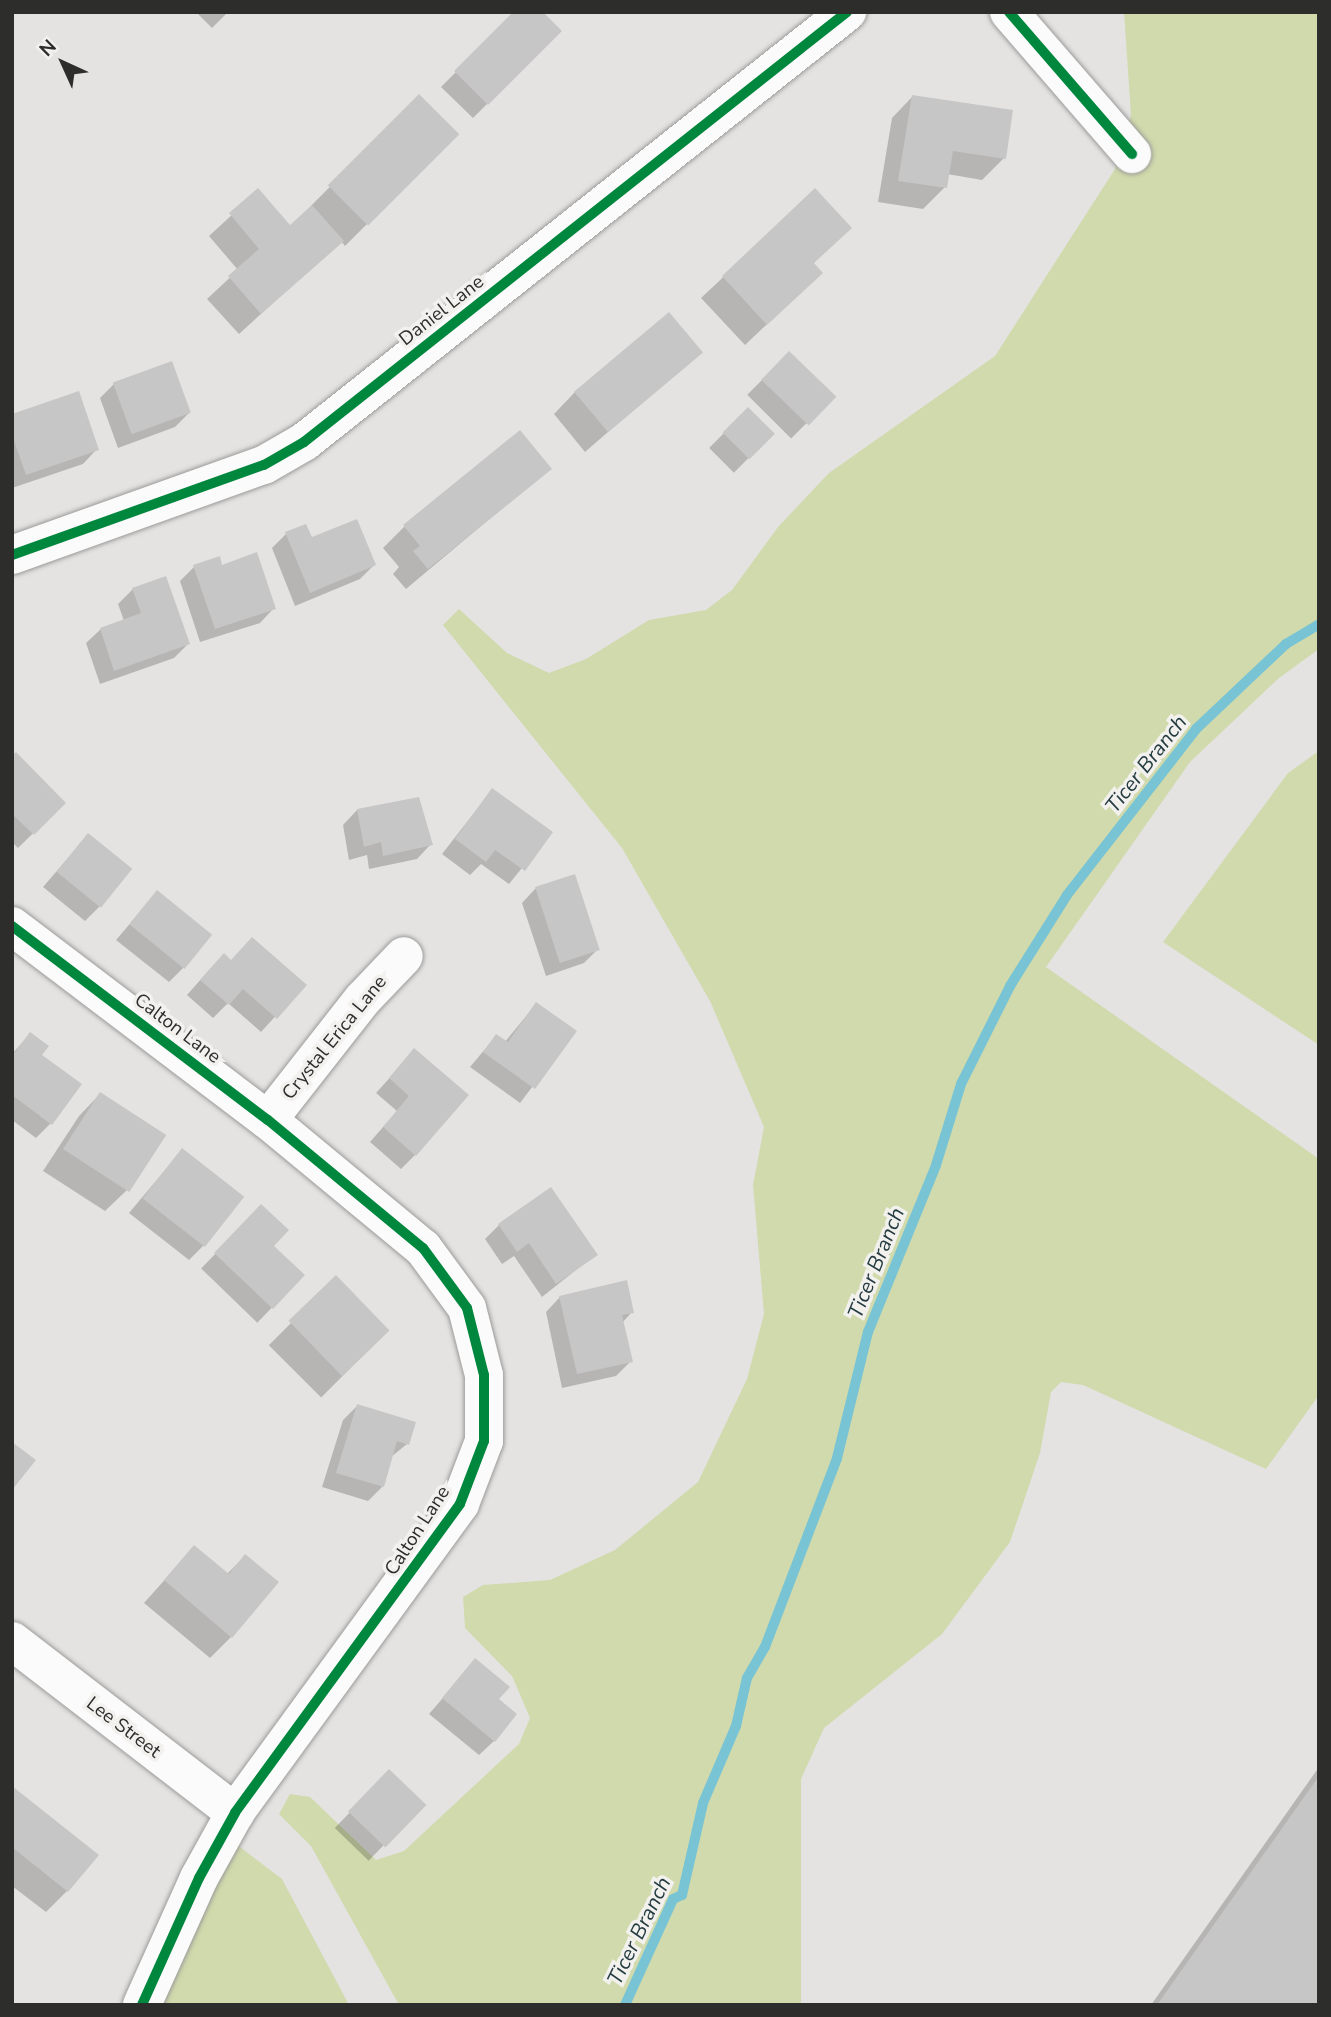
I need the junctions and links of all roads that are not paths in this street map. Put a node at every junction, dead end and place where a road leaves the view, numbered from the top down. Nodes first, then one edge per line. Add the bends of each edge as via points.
1 (847, 12) edge
2 (1009, 12) edge
3 (1132, 154) dead end
4 (12, 555) edge
5 (12, 926) edge
6 (404, 956) dead end
7 (268, 1120) junction
8 (12, 1641) edge
9 (235, 1813) junction
10 (142, 2005) edge

1 - 4 street, Daniel Lane via 304,442 264,465
2 - 3 street
5 - 7 street, Calton Lane
6 - 7 street, Crystal Erica Lane via 363,999
7 - 9 street, Calton Lane via 363,1195 423,1248 447,1278 467,1308 484,1375 484,1441 460,1504 435,1544
8 - 9 street, Lee Street
9 - 10 street, Calton Lane via 199,1878

